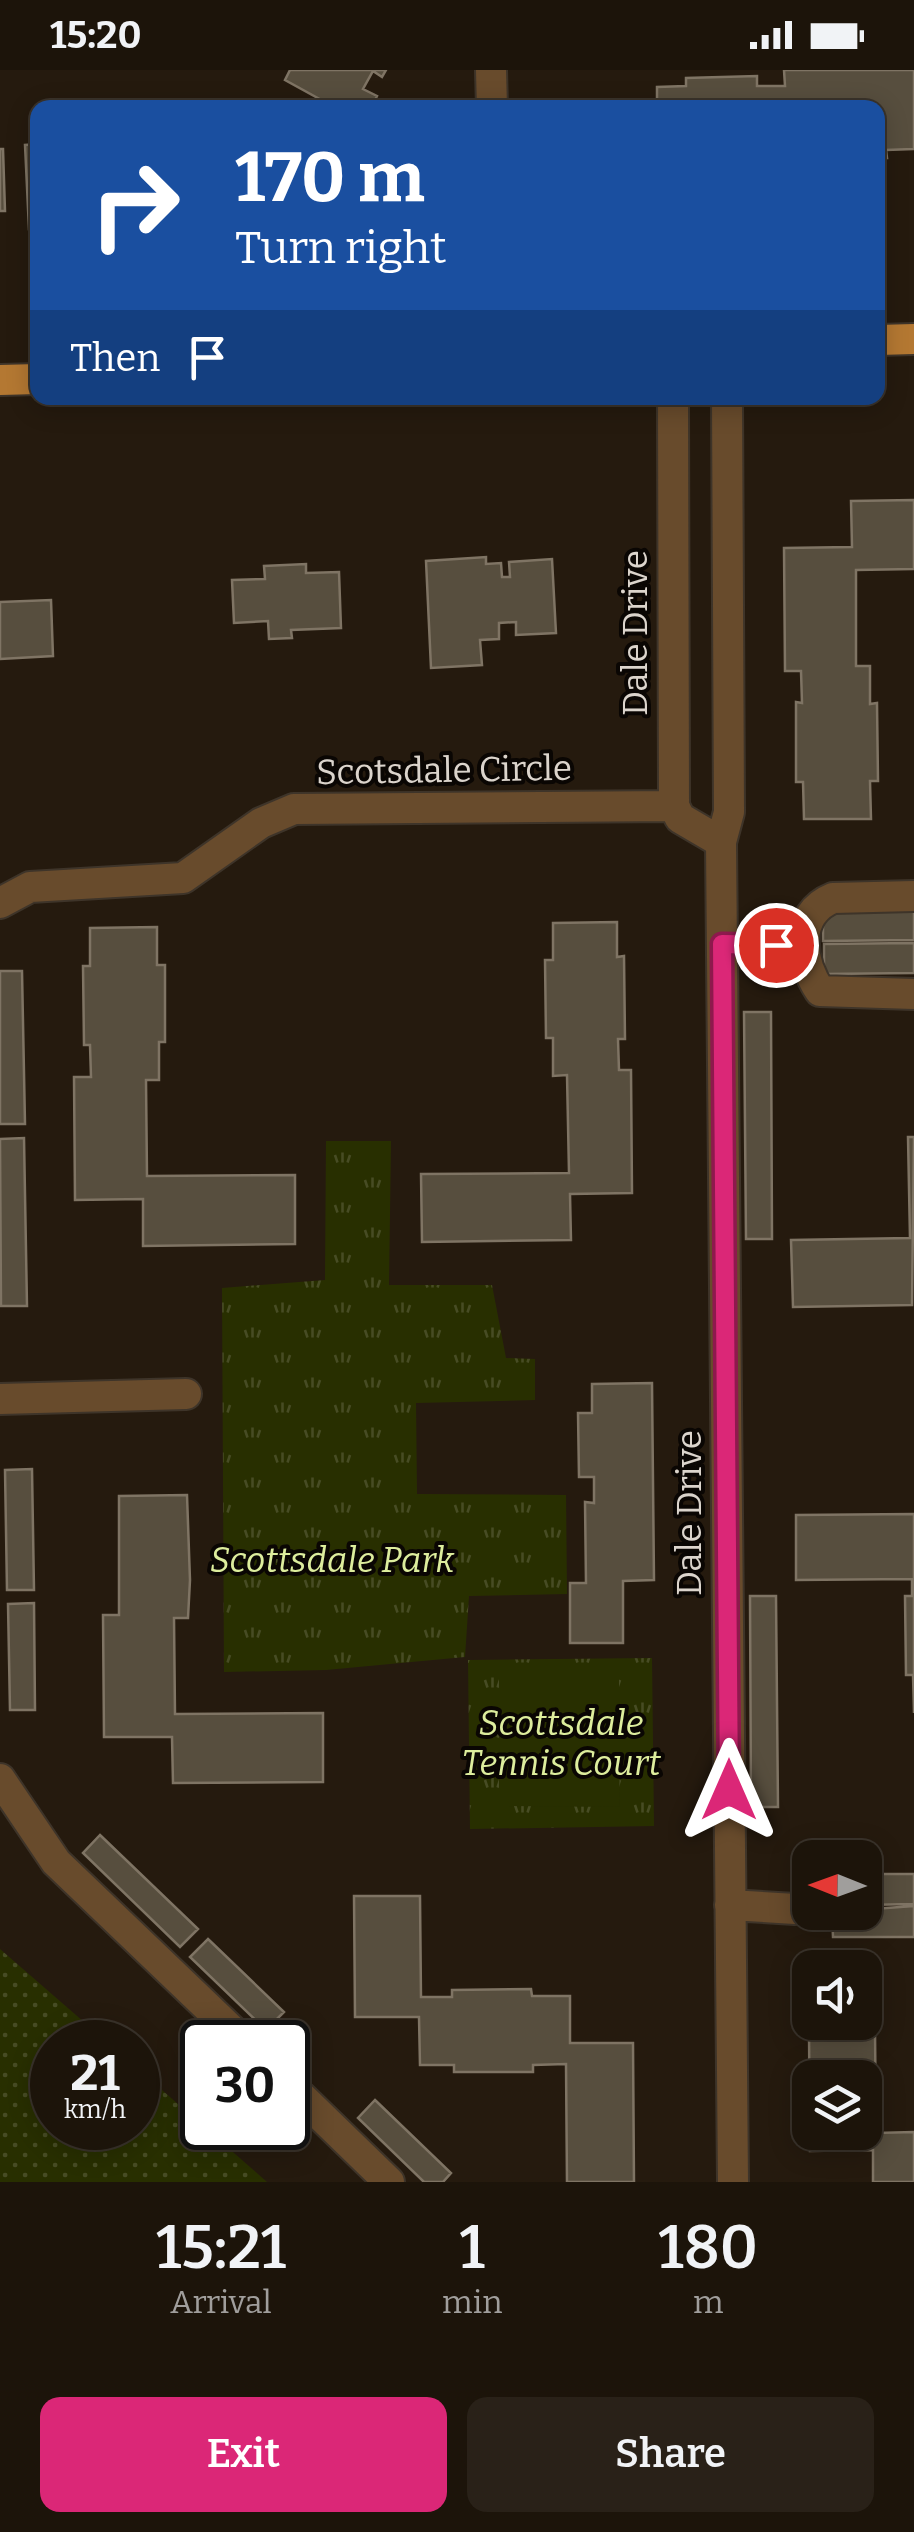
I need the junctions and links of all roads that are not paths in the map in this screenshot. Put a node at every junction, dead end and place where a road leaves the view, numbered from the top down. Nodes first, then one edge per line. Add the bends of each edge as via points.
1 (491, 70) edge
2 (492, 100) edge
3 (914, 338) edge
4 (885, 340) edge
5 (30, 378) edge
6 (0, 380) edge
7 (674, 405) edge
8 (727, 405) edge
9 (674, 806) junction
10 (720, 842) junction
11 (914, 896) edge
12 (0, 903) edge
13 (722, 944) junction
14 (803, 946) junction
15 (914, 994) edge
16 (186, 1394) dead end
17 (0, 1398) edge
18 (0, 1779) edge
19 (730, 1905) junction
20 (792, 1909) edge
21 (221, 2020) edge
22 (310, 2105) edge
23 (389, 2182) edge
24 (732, 2182) edge

1 - 2 street
3 - 4 main road
5 - 6 main road
7 - 9 street, Dale Drive
8 - 10 street, Dale Drive via 730,812
9 - 10 street via 680,818
9 - 12 street, Scotsdale Circle via 294,809 261,823 183,878 30,887
10 - 13 street, Dale Drive
11 - 14 street via 822,902 806,924
13 - 14 street
13 - 19 street, Dale Drive
14 - 15 street via 820,991
16 - 17 street
18 - 21 street via 56,1862
19 - 20 street
19 - 24 street, Dale Drive
22 - 23 street

